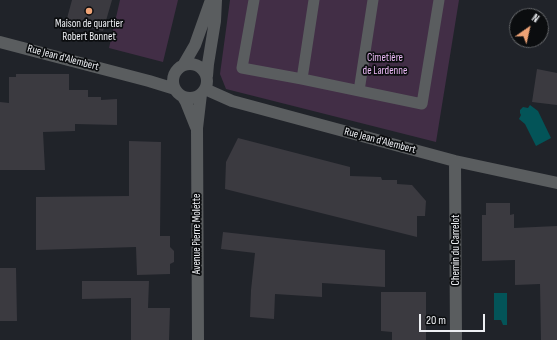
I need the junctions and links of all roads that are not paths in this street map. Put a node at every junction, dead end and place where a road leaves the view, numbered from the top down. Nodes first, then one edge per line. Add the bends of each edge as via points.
1 (211, 0) edge
2 (216, 0) edge
3 (254, 0) edge
4 (314, 0) edge
5 (373, 0) edge
6 (439, 0) edge
7 (0, 42) edge
8 (180, 68) junction
9 (207, 76) junction
10 (302, 79) junction
11 (149, 81) junction
12 (359, 91) junction
13 (203, 92) junction
14 (179, 93) junction
15 (197, 128) junction
16 (455, 161) junction
17 (557, 183) edge
18 (198, 340) edge
19 (456, 340) edge

1 - 8 street via 195,45
2 - 9 street, Avenue Pierre Molette
3 - 10 lane via 242,68
4 - 10 lane
5 - 12 lane
6 - 12 lane via 422,104
7 - 11 street, Rue Jean d'Alembert
8 - 9 street via 198,65
8 - 11 street
8 - 14 street, Avenue Pierre Molette via 172,80
9 - 13 street, Avenue Pierre Molette
10 - 12 lane
11 - 14 street, Rue Jean d'Alembert
13 - 14 street via 192,98
13 - 15 street, Avenue Pierre Molette
13 - 16 street, Rue Jean d'Alembert
14 - 15 street, Avenue Pierre Molette via 186,102
15 - 18 street, Avenue Pierre Molette
16 - 17 street, Rue Jean d'Alembert
16 - 19 street, Chemin du Carrelot

